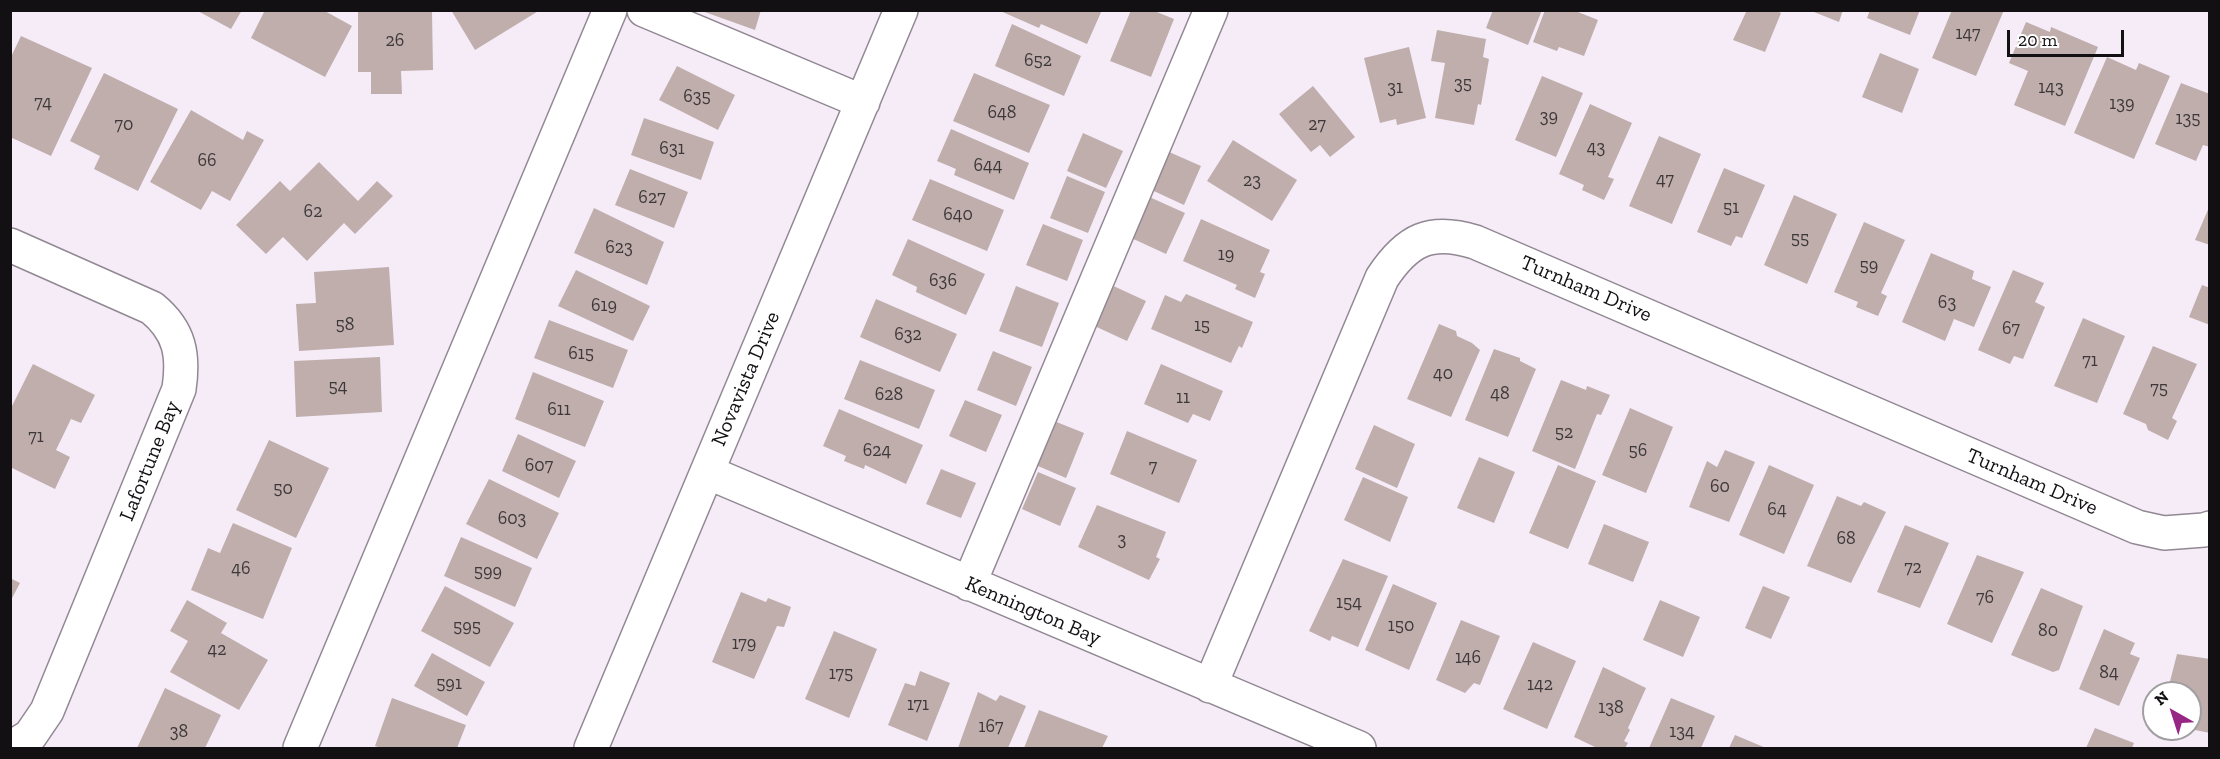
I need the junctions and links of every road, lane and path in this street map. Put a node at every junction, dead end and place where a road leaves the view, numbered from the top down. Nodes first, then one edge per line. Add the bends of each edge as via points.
1 (610, 10) edge
2 (644, 10) edge
3 (901, 10) edge
4 (1211, 10) edge
5 (863, 102) junction
6 (10, 245) edge
7 (707, 472) junction
8 (2210, 528) edge
9 (969, 584) junction
10 (1210, 686) junction
11 (11, 748) edge
12 (300, 748) edge
13 (591, 748) edge
14 (1359, 748) edge

1 - 12 street
2 - 5 street
3 - 5 street, Novavista Drive
4 - 9 street
5 - 7 street, Novavista Drive
6 - 11 street, Lafortune Bay via 152,308 164,318 177,340 182,367 179,389 47,711 30,736
7 - 9 street, Kennington Bay
7 - 13 street, Novavista Drive
8 - 10 street, Turnham Drive via 2164,533 2137,527 1475,242 1442,236 1419,240 1395,258 1382,278
9 - 10 street, Kennington Bay
10 - 14 street, Kennington Bay

